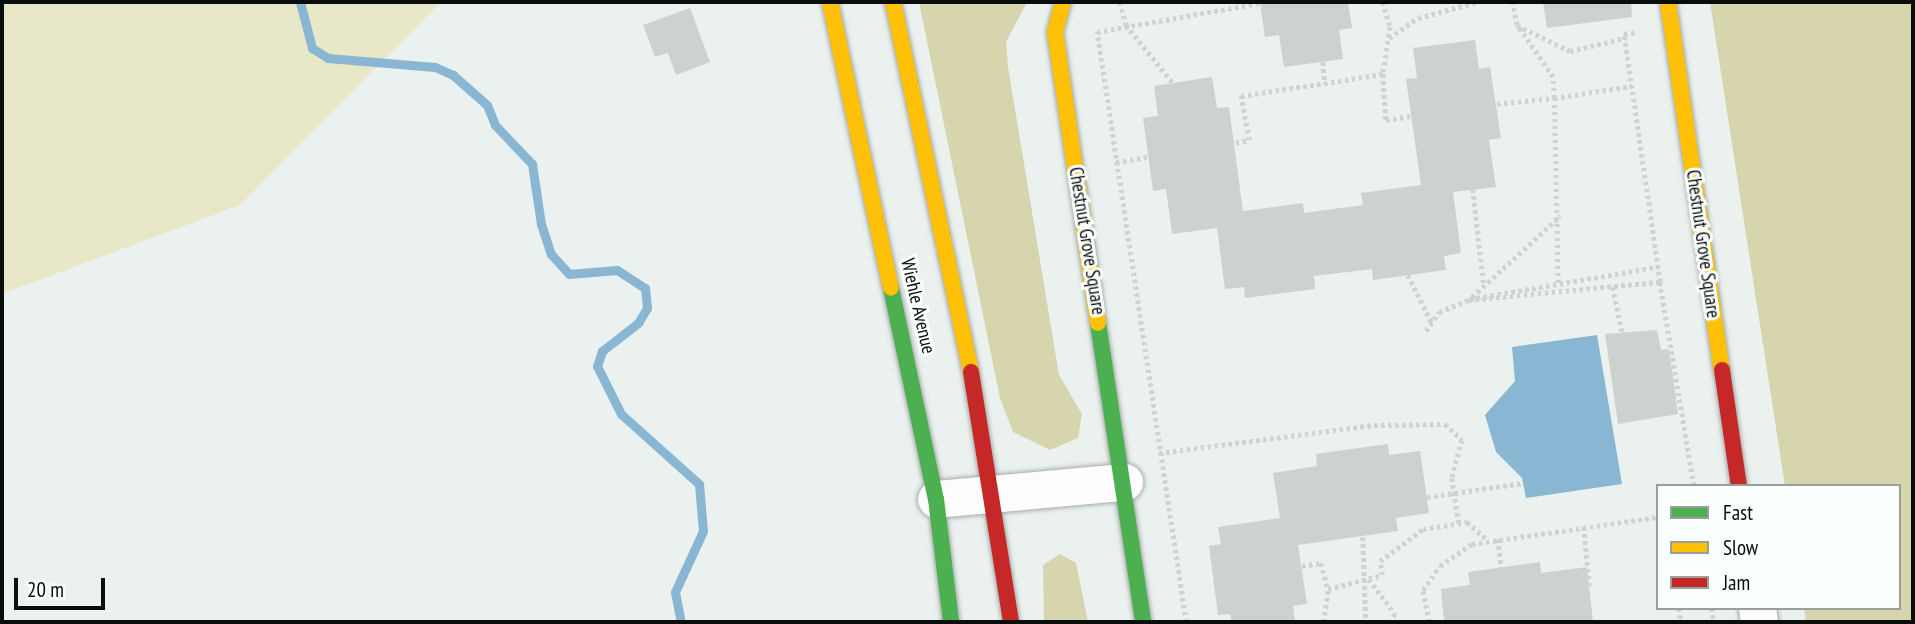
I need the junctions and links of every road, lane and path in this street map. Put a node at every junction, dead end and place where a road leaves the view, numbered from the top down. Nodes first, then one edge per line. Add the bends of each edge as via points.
1 (830, 2) edge
2 (892, 2) edge
3 (1063, 2) edge
4 (1120, 2) edge
5 (1213, 2) edge
6 (1383, 2) edge
7 (1477, 2) edge
8 (1512, 2) edge
9 (1668, 2) edge
10 (1260, 3) edge
11 (1214, 9) junction
12 (1126, 25) junction
13 (1517, 25) junction
14 (1647, 32) dead end
15 (1388, 38) junction
16 (1625, 38) junction
17 (1323, 62) dead end
18 (1383, 74) junction
19 (1173, 83) dead end
20 (1325, 83) junction
21 (1632, 86) junction
22 (1554, 97) junction
23 (1483, 106) dead end
24 (1411, 116) dead end
25 (1222, 145) dead end
26 (1149, 157) dead end
27 (1116, 162) junction
28 (1473, 190) dead end
29 (1560, 216) junction
30 (1658, 267) junction
31 (1408, 275) dead end
32 (1660, 282) junction
33 (1558, 283) junction
34 (1484, 286) junction
35 (1613, 287) junction
36 (1468, 300) junction
37 (1432, 323) junction
38 (1426, 331) dead end
39 (1622, 332) dead end
40 (1159, 453) junction
41 (1124, 482) junction
42 (1523, 483) dead end
43 (1694, 484) edge
44 (1739, 484) edge
45 (994, 494) junction
46 (1455, 494) junction
47 (1427, 497) dead end
48 (936, 499) junction
49 (1656, 517) edge
50 (1459, 523) junction
51 (1584, 527) junction
52 (1363, 537) dead end
53 (1498, 539) junction
54 (1489, 541) junction
55 (1301, 566) dead end
56 (1369, 578) junction
57 (1503, 580) dead end
58 (1328, 589) junction
59 (1590, 590) dead end
60 (951, 622) edge
61 (1011, 622) edge
62 (1143, 622) edge
63 (1186, 622) edge
64 (1322, 622) edge
65 (1366, 622) edge
66 (1391, 622) edge
67 (1429, 622) edge

1 - 48 main road, Wiehle Avenue
2 - 45 main road, Wiehle Avenue
3 - 41 main road, Chestnut Grove Square via 1056,44
4 - 12 path
5 - 11 path
6 - 15 path
7 - 15 path via 1418,18
8 - 13 path
9 - 44 main road, Chestnut Grove Square
10 - 11 path
11 - 12 path
12 - 19 path
12 - 27 path via 1097,32
13 - 16 path via 1570,51
13 - 22 path via 1553,77
14 - 16 path
15 - 18 path
16 - 21 path
17 - 20 path
18 - 20 path
18 - 24 path via 1386,120
20 - 25 path via 1241,96 1249,140
21 - 22 path
21 - 30 path
22 - 23 path
22 - 29 path
26 - 27 path
27 - 40 path
28 - 34 path
29 - 33 path
29 - 34 path
30 - 32 path
30 - 33 path
31 - 37 path
32 - 35 path
32 - 43 path
33 - 36 path
34 - 36 path
35 - 36 path
35 - 39 path
36 - 37 path via 1439,312
37 - 38 path
40 - 46 path via 1374,425 1445,424 1462,440
40 - 63 path
41 - 45 street
41 - 62 main road, Chestnut Grove Square
42 - 46 path
45 - 48 street
45 - 61 main road, Wiehle Avenue
46 - 47 path
46 - 50 path
48 - 60 main road, Wiehle Avenue
49 - 51 path
50 - 54 path via 1467,522
50 - 56 path via 1423,529 1380,561 1382,575
51 - 53 path
51 - 59 path
52 - 56 path
53 - 54 path
53 - 57 path
54 - 67 path via 1440,566 1423,590
55 - 58 path via 1321,563
56 - 58 path
56 - 65 path
56 - 66 path via 1395,614
58 - 64 path

